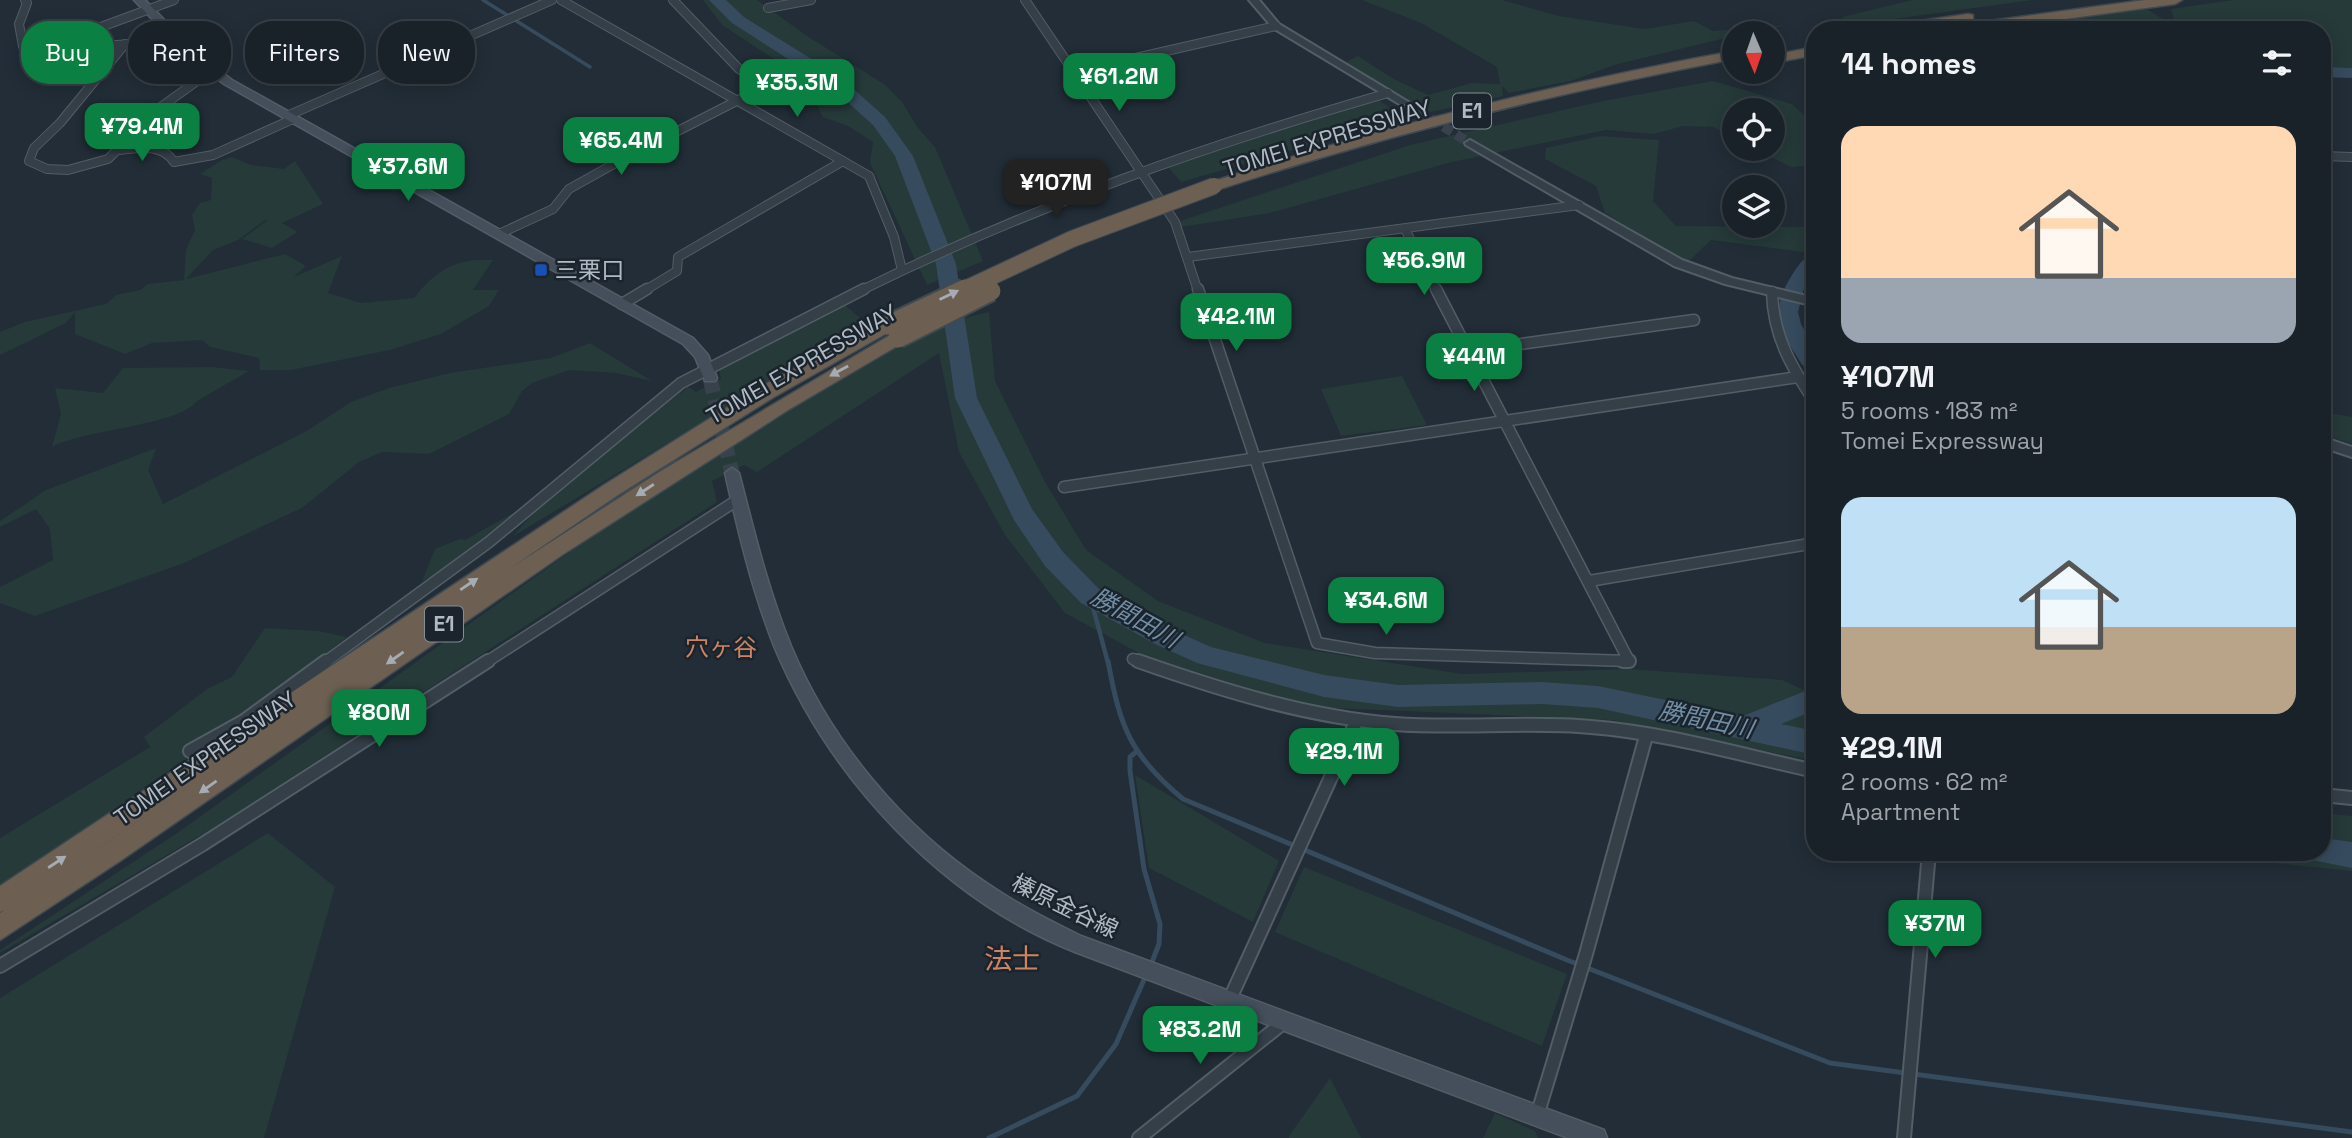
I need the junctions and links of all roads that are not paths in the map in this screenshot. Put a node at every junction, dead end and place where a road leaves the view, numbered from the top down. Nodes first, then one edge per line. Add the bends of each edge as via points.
1 (25, 0) edge
2 (174, 0) edge
3 (552, 0) edge
4 (561, 0) edge
5 (673, 0) edge
6 (811, 0) edge
7 (1025, 0) edge
8 (1254, 0) edge
9 (2100, 0) edge
10 (2175, 0) edge
11 (144, 5) edge
12 (768, 8) dead end
13 (107, 21) edge
14 (159, 21) edge
15 (1951, 21) edge
16 (2019, 21) edge
17 (1276, 26) junction
18 (1806, 42) edge
19 (21, 44) edge
20 (114, 44) edge
21 (125, 44) junction
22 (128, 44) edge
23 (1785, 46) edge
24 (1806, 53) edge
25 (1785, 57) edge
26 (1722, 58) edge
27 (1722, 68) edge
28 (1074, 72) junction
29 (231, 83) edge
30 (194, 84) edge
31 (1388, 93) junction
32 (737, 101) junction
33 (1405, 103) tunnel mouth
34 (290, 118) junction
35 (1470, 143) tunnel mouth
36 (120, 150) junction
37 (2331, 156) edge
38 (2352, 157) edge
39 (843, 161) junction
40 (1140, 170) junction
41 (1218, 191) junction
42 (1579, 205) junction
43 (1405, 229) junction
44 (499, 234) junction
45 (1188, 257) junction
46 (902, 270) junction
47 (1772, 292) junction
48 (1806, 298) edge
49 (622, 304) junction
50 (1694, 320) dead end
51 (893, 332) junction
52 (1470, 351) junction
53 (708, 373) junction
54 (1798, 377) junction
55 (1806, 389) edge
56 (1506, 421) junction
57 (2331, 445) edge
58 (2352, 452) edge
59 (1255, 458) junction
60 (733, 473) tunnel mouth
61 (1064, 487) dead end
62 (739, 499) junction
63 (1806, 545) edge
64 (1588, 581) junction
65 (1133, 659) dead end
66 (1357, 720) junction
67 (1646, 736) junction
68 (190, 751) dead end
69 (1806, 769) edge
70 (2331, 796) edge
71 (2352, 798) edge
72 (1928, 861) edge
73 (0, 900) edge
74 (0, 928) edge
75 (0, 966) edge
76 (1229, 1001) junction
77 (1284, 1022) junction
78 (1537, 1116) junction
79 (1139, 1138) edge
80 (1596, 1138) edge
81 (1903, 1138) edge

1 - 19 street via 20,15
2 - 11 street
3 - 34 street
4 - 32 street
5 - 32 street via 739,69 761,83 760,89
6 - 12 street
7 - 28 street
8 - 17 street
9 - 15 highway
10 - 16 highway
11 - 13 street
11 - 14 main road
17 - 28 street
17 - 31 street
18 - 23 highway
20 - 21 street
21 - 22 street
21 - 36 street via 34,148 29,161 48,169 73,169 107,160
24 - 25 highway
26 - 41 highway, TOMEI EXPRESSWAY / E1 via 1405,128
27 - 41 highway, TOMEI EXPRESSWAY / E1 via 1449,128
28 - 40 street
29 - 34 main road
30 - 36 street via 143,122
31 - 33 street
31 - 40 street
32 - 39 street
32 - 44 street via 569,189 553,209
34 - 36 street via 213,155 174,162 160,149
34 - 44 main road
35 - 42 street
37 - 38 street
39 - 46 street via 869,176
39 - 49 street via 678,257 677,271
40 - 45 street via 1175,222
40 - 46 street
41 - 51 highway, TOMEI EXPRESSWAY / E1, bridge
42 - 43 street
42 - 47 street via 1678,263
43 - 45 street
43 - 52 street
44 - 49 main road
45 - 59 street
46 - 53 street
47 - 48 street
47 - 54 street via 1776,337
49 - 53 main road via 688,341 701,355
50 - 52 street
73 -> 51 highway, TOMEI EXPRESSWAY / E1 via 611,489 767,392
51 -> 74 highway, TOMEI EXPRESSWAY / E1 via 579,533
52 - 56 street
53 - 68 street via 681,383 489,542 244,721
54 - 55 street
54 - 56 street
56 - 59 street
56 - 64 street
57 - 58 street
59 - 61 street
59 - 64 street via 1317,643 1375,653 1629,661
60 - 62 main road, 榛原金谷線
62 - 75 street via 203,844
62 - 76 main road, 榛原金谷線 via 783,648 841,755 872,792 969,882 1021,915 1075,943
63 - 64 street
65 - 66 street via 1220,690
66 - 67 street via 1610,729
66 - 76 street
67 - 69 street
67 - 78 street
70 - 71 street
72 - 81 street
76 - 77 main road, 榛原金谷線
77 - 78 main road, 榛原金谷線
77 - 79 street
78 - 80 main road, 榛原金谷線

